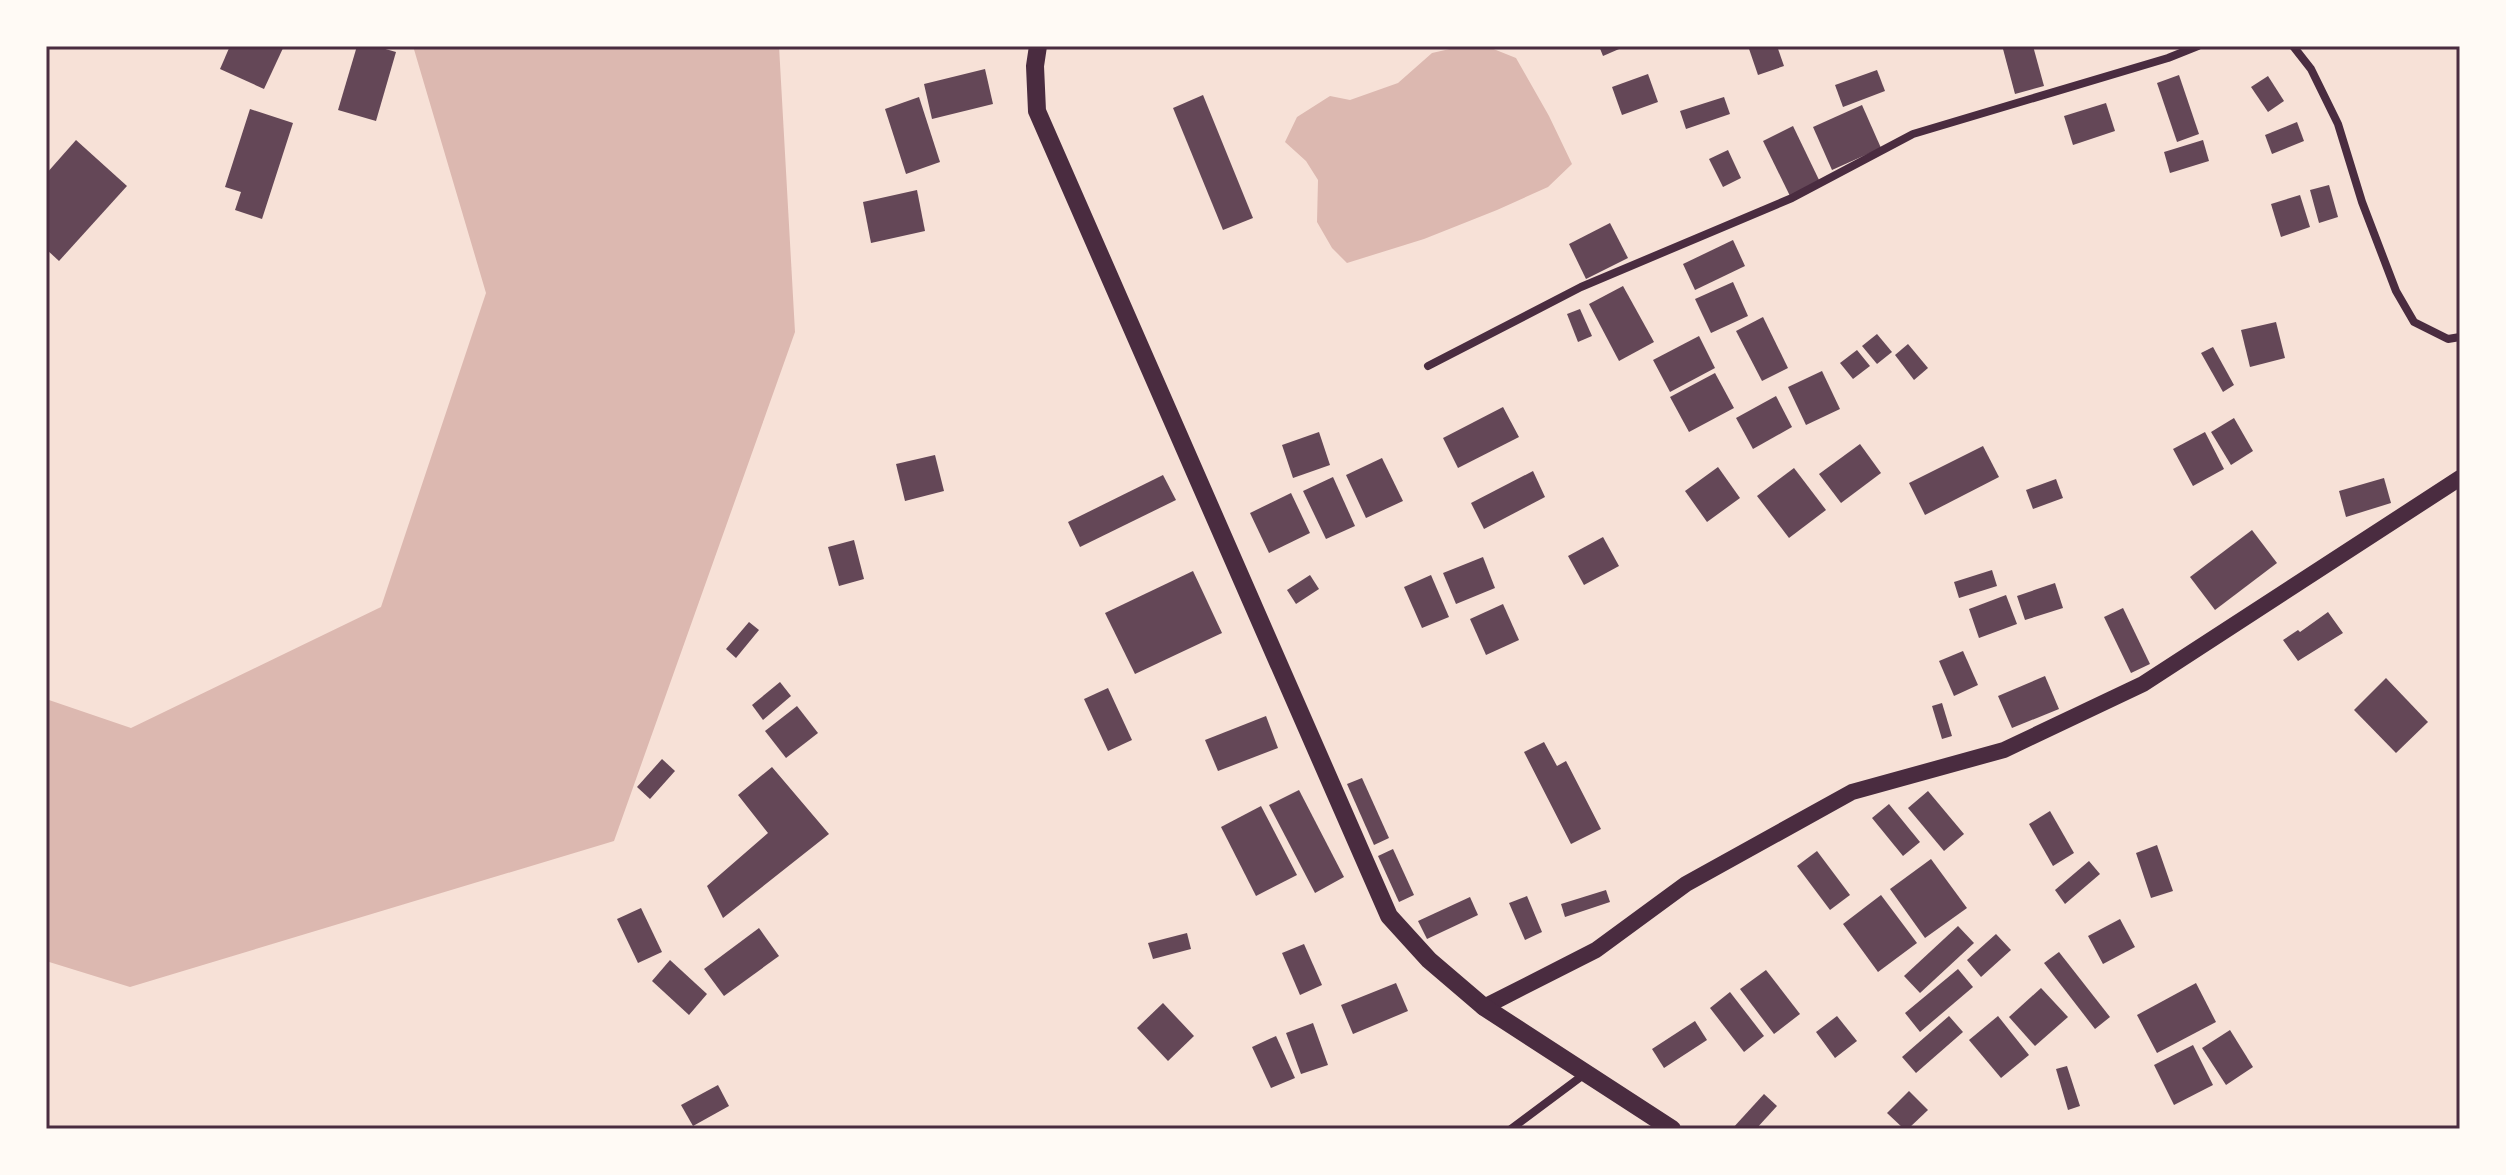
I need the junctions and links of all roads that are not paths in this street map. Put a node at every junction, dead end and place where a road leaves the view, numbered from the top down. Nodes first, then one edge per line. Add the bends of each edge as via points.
1 (1038, 46) edge
2 (2198, 46) edge
3 (2293, 46) edge
4 (2460, 337) edge
5 (1428, 366) dead end
6 (2460, 478) edge
7 (1484, 1007) junction
8 (1587, 1073) junction
9 (1511, 1129) edge
10 (1672, 1129) edge

1 - 7 main road via 1037,111 1389,916 1429,960
2 - 5 street via 1913,134 1792,198 1581,287
3 - 4 street via 2311,69 2338,124 2396,291 2414,322 2448,339
6 - 7 main road via 2143,684 2004,750 1852,792 1686,884 1596,950
7 - 8 main road
8 - 9 street
8 - 10 main road

